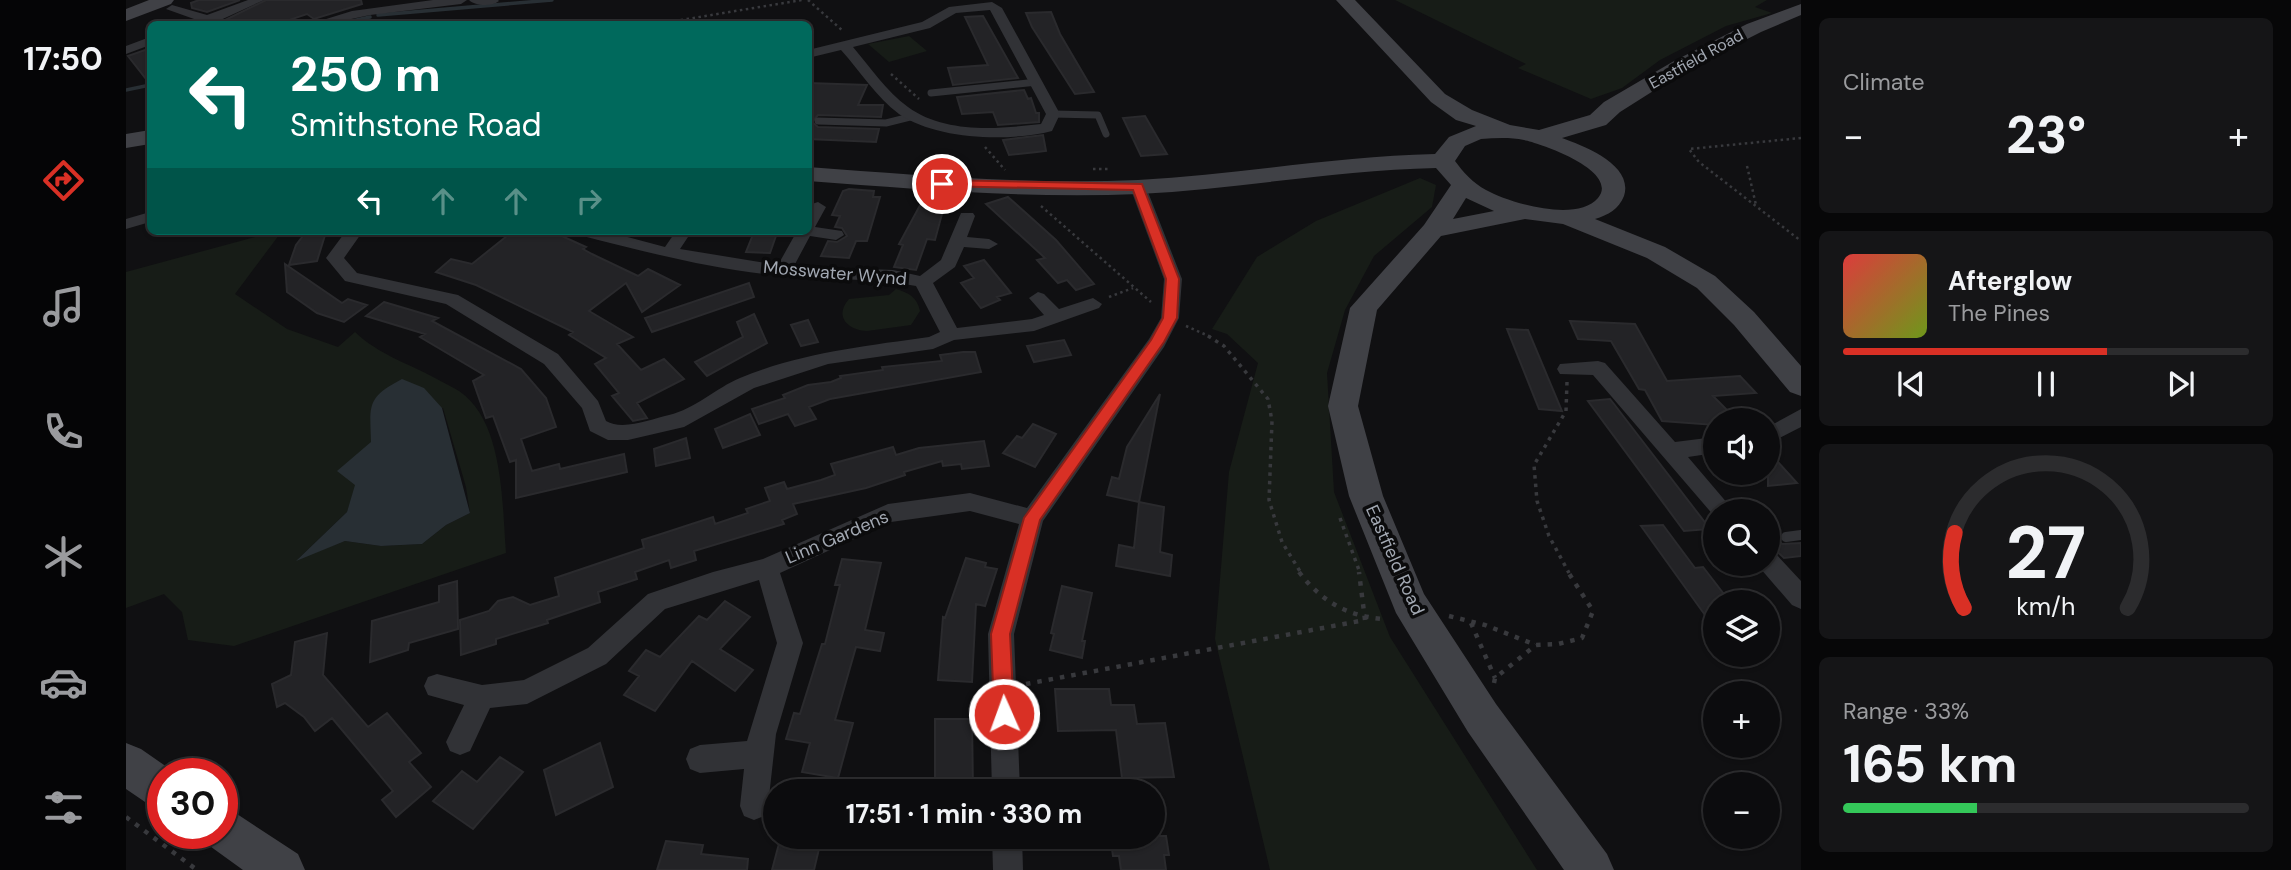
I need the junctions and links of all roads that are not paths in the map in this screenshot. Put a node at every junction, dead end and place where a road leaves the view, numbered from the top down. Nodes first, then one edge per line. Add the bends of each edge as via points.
1 (258, 0) edge
2 (461, 0) edge
3 (475, 0) edge
4 (1345, 0) edge
5 (493, 1) edge
6 (168, 4) edge
7 (986, 4) edge
8 (1801, 9) edge
9 (126, 15) edge
10 (214, 21) edge
11 (325, 21) edge
12 (147, 42) edge
13 (844, 46) junction
14 (126, 50) edge
15 (812, 53) edge
16 (1037, 82) junction
17 (931, 93) dead end
18 (1438, 97) junction
19 (1054, 114) junction
20 (914, 116) junction
21 (1598, 120) junction
22 (818, 121) dead end
23 (1512, 132) junction
24 (1106, 134) dead end
25 (1540, 136) junction
26 (1445, 156) junction
27 (812, 168) edge
28 (812, 174) edge
29 (1281, 175) junction
30 (1010, 178) junction
31 (1463, 185) junction
32 (1610, 186) junction
33 (1138, 187) junction
34 (818, 207) dead end
35 (1524, 212) junction
36 (967, 216) dead end
37 (1565, 216) junction
38 (812, 218) edge
39 (147, 219) edge
40 (126, 224) edge
41 (1433, 230) junction
42 (812, 232) edge
43 (352, 235) edge
44 (600, 235) edge
45 (681, 235) edge
46 (805, 235) edge
47 (836, 235) dead end
48 (959, 241) junction
49 (989, 244) dead end
50 (1652, 251) junction
51 (669, 253) junction
52 (783, 271) junction
53 (923, 282) junction
54 (1038, 298) dead end
55 (1093, 303) road end
56 (1056, 317) junction
57 (951, 334) junction
58 (1567, 369) road end
59 (1801, 385) edge
60 (1801, 417) edge
61 (1780, 429) edge
62 (1703, 447) edge
63 (1669, 451) junction
64 (1712, 499) edge
65 (1032, 518) junction
66 (1801, 535) edge
67 (1786, 537) dead end
68 (767, 568) junction
69 (1780, 574) edge
70 (1801, 598) edge
71 (437, 686) dead end
72 (482, 697) junction
73 (460, 742) dead end
74 (759, 754) junction
75 (701, 759) dead end
76 (126, 764) edge
77 (147, 778) edge
78 (1006, 779) edge
79 (754, 806) dead end
80 (238, 840) edge
81 (1007, 849) edge
82 (282, 870) edge
83 (1008, 870) edge
84 (1591, 870) edge

1 - 10 street
2 - 11 street
3 - 5 street
4 - 18 street
6 - 9 street
6 - 10 street
7 - 13 street via 953,10 926,25
7 - 16 street
8 - 21 street, Eastfield Road via 1705,52
12 - 14 street
13 - 15 street
13 - 20 street via 903,110
16 - 17 lane
16 - 19 street
18 - 23 street via 1464,115
18 - 26 street via 1450,127
19 - 20 street via 1046,128 1002,133 928,125
19 - 24 lane via 1098,115
20 - 22 lane via 886,123
21 - 25 street, Eastfield Road
21 - 32 street
23 - 25 street
23 - 26 street via 1462,137
25 - 32 street via 1598,164
26 - 29 street
26 - 31 street
27 - 30 street
28 - 30 street via 920,183
29 - 30 street
29 - 33 street
30 - 33 street
31 - 35 street
31 - 41 street, Eastfield Road
32 - 37 street via 1604,207
32 - 50 street
33 - 65 street via 1173,279 1170,318
34 - 38 street
35 - 37 street
35 - 41 street
36 - 48 street
37 - 50 street
39 - 40 street
41 - 84 street, Eastfield Road via 1364,308 1343,406 1366,496 1409,602 1482,718
42 - 47 street
43 - 57 street via 335,258 351,277 452,299 551,359 592,406 597,426 608,432 684,419 747,383 827,358 933,343
44 - 51 street, Mosswater Wynd
45 - 51 street
46 - 52 street
48 - 49 street
48 - 53 street via 949,263
50 - 59 street via 1706,282 1745,319
51 - 52 street, Mosswater Wynd
52 - 53 street, Mosswater Wynd via 894,276
53 - 57 street, Mosswater Wynd
54 - 56 street
55 - 56 street
56 - 57 street via 1021,327
58 - 63 street via 1598,368
60 - 61 street
62 - 63 street
63 - 64 street
65 - 68 street, Linn Gardens via 970,502 888,513
65 - 78 street via 1001,634
66 - 67 lane
68 - 72 street, Linn Gardens via 657,601 597,656 527,691
68 - 74 street, Linn Gardens via 790,643
69 - 70 street
71 - 72 street, Linn Gardens
72 - 73 street
74 - 75 street
74 - 79 street, Linn Gardens
76 - 77 street
80 - 82 street
81 - 83 street

